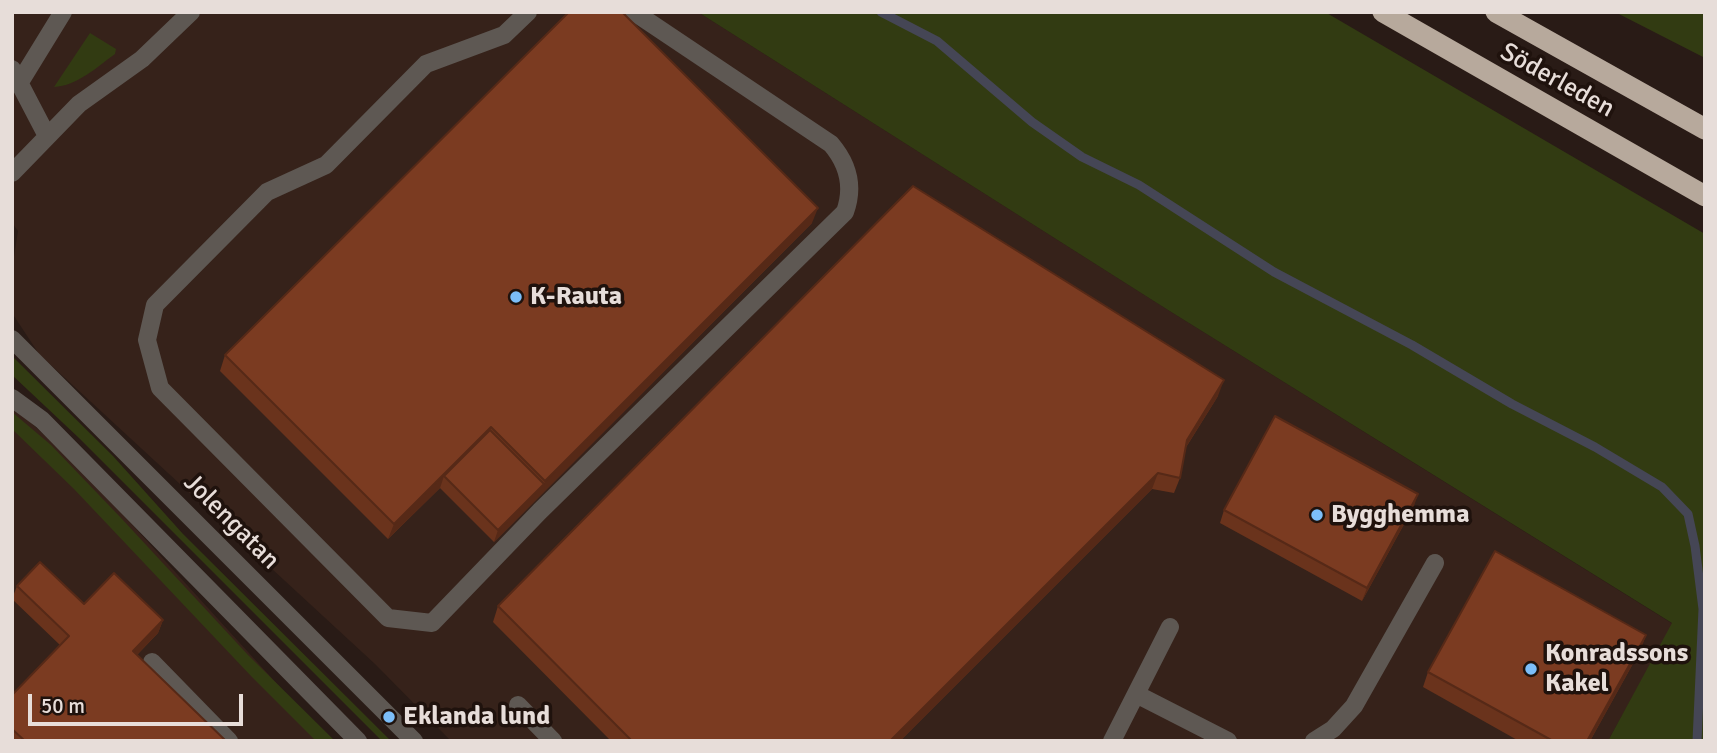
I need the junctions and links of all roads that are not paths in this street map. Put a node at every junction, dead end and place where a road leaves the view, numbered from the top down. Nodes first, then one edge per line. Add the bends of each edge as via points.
1 (62, 12) edge
2 (191, 12) edge
3 (528, 12) edge
4 (634, 12) edge
5 (1383, 12) edge
6 (1496, 12) edge
7 (16, 76) edge
8 (1705, 129) edge
9 (47, 136) junction
10 (12, 173) edge
11 (1705, 196) edge
12 (12, 339) edge
13 (12, 398) edge
14 (1435, 563) dead end
15 (1170, 627) dead end
16 (152, 662) dead end
17 (1136, 694) junction
18 (518, 705) dead end
19 (229, 741) edge
20 (358, 741) edge
21 (414, 741) edge
22 (553, 741) edge
23 (1112, 741) edge
24 (1228, 741) edge
25 (1314, 741) edge

1 - 7 street
2 - 9 street via 142,59 79,104
3 - 4 street via 504,35 426,64 326,165 267,192 155,304 147,340 160,388 388,618 432,623 845,212 848,170 831,144
5 - 11 highway, Söderleden
6 - 8 highway, Söderleden
7 - 9 street
9 - 10 street
12 - 21 street, Jolengatan
13 - 20 street via 42,421
14 - 25 street via 1354,706
15 - 17 street
16 - 19 street
17 - 23 street
17 - 24 street
18 - 22 street

